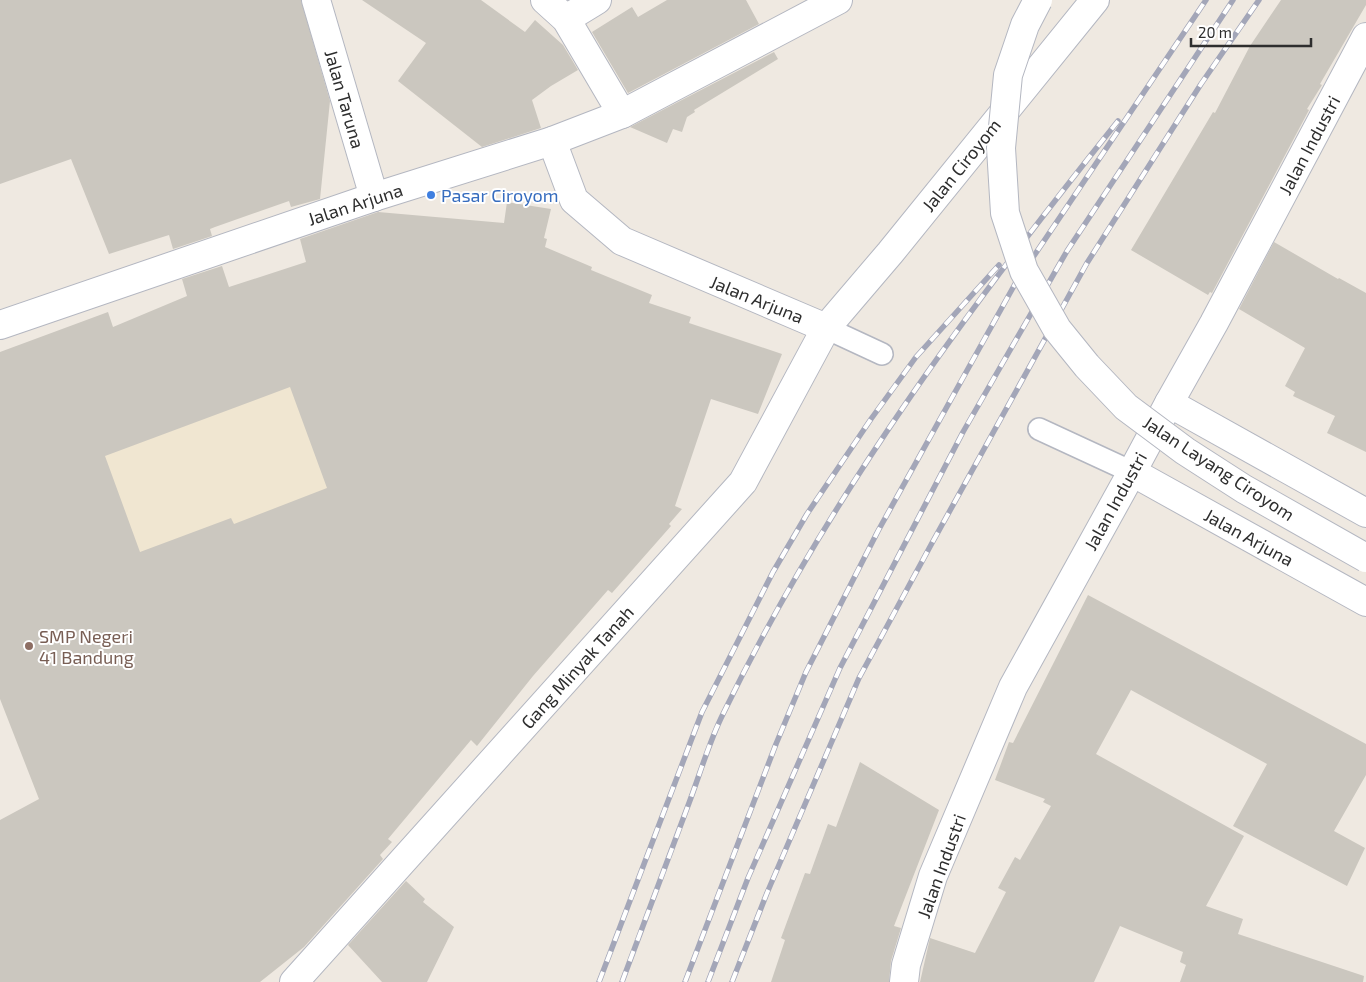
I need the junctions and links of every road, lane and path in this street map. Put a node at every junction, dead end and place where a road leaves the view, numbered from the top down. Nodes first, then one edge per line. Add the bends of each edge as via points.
1 (316, 0) edge
2 (545, 0) edge
3 (597, 0) edge
4 (838, 0) edge
5 (1038, 0) edge
6 (1095, 0) edge
7 (566, 19) junction
8 (1366, 37) edge
9 (622, 114) junction
10 (552, 141) junction
11 (374, 197) junction
12 (0, 324) edge
13 (826, 328) junction
14 (882, 354) dead end
15 (1169, 403) junction
16 (1039, 429) dead end
17 (1132, 472) junction
18 (1366, 513) edge
19 (1366, 558) edge
20 (1366, 602) edge
21 (294, 982) edge
22 (904, 982) edge

1 - 11 street, Jalan Taruna
2 - 7 street
3 - 7 street
4 - 9 street
5 - 19 street, Jalan Layang Ciroyom, bridge via 1025,25 1008,75 1000,148 1005,213 1024,271 1057,329 1126,407 1185,451
6 - 13 street, Jalan Ciroyom
7 - 9 street
8 - 15 street, Jalan Industri
9 - 10 street
10 - 11 street, Jalan Arjuna
10 - 13 street, Jalan Arjuna via 574,200 622,241
11 - 12 street, Jalan Arjuna
13 - 14 lane
13 - 21 street, Gang Minyak Tanah via 743,482
15 - 17 street, Jalan Industri
15 - 18 street
16 - 17 lane
17 - 20 street, Jalan Arjuna
17 - 22 street, Jalan Industri via 1013,687 933,876 906,965

